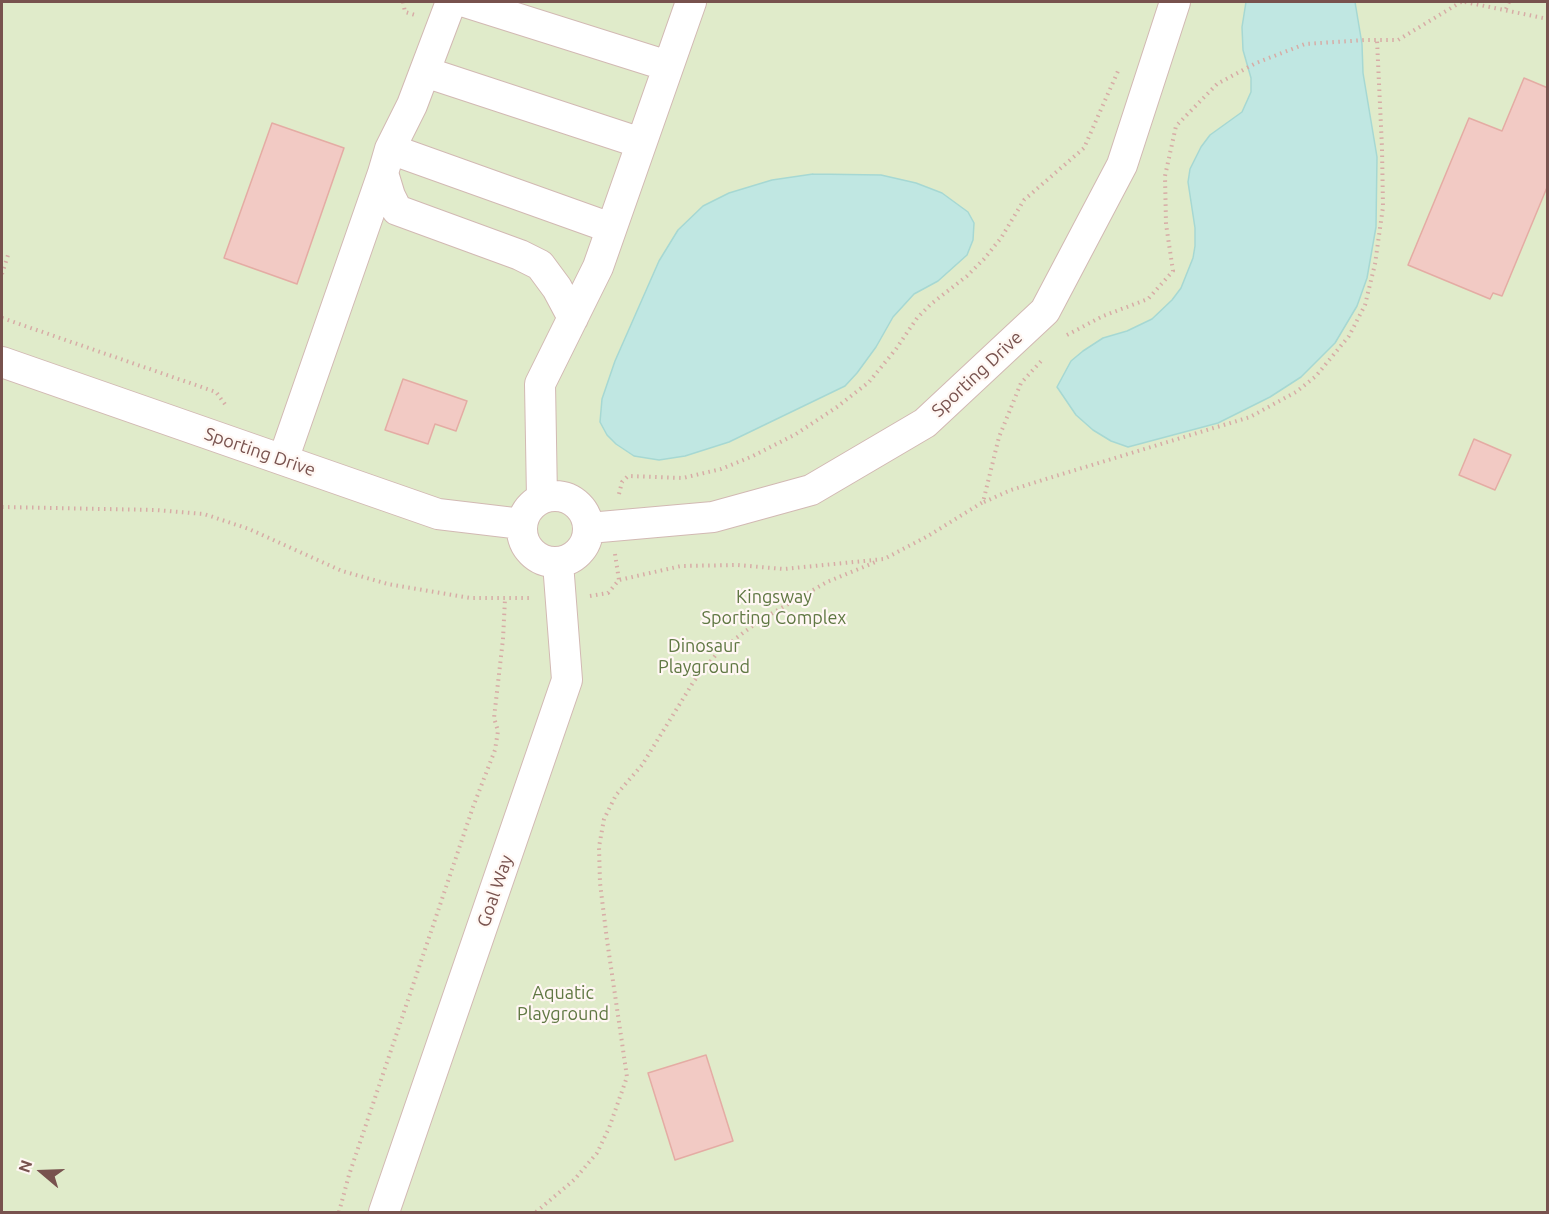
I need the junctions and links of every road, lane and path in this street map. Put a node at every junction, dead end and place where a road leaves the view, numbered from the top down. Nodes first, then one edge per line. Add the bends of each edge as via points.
1 (403, 2) edge
2 (452, 2) edge
3 (465, 2) edge
4 (691, 2) edge
5 (1175, 2) edge
6 (1465, 2) edge
7 (1509, 2) edge
8 (421, 9) dead end
9 (1506, 9) junction
10 (1548, 19) edge
11 (1377, 40) dead end
12 (1123, 63) dead end
13 (668, 66) junction
14 (425, 72) junction
15 (641, 143) junction
16 (387, 161) junction
17 (611, 228) junction
18 (8, 255) dead end
19 (2, 274) edge
20 (2, 318) edge
21 (573, 318) junction
22 (2, 362) edge
23 (234, 411) dead end
24 (283, 460) junction
25 (542, 498) junction
26 (983, 502) dead end
27 (2, 507) edge
28 (522, 524) junction
29 (600, 527) junction
30 (884, 559) dead end
31 (558, 563) junction
32 (339, 1212) edge
33 (384, 1212) edge
34 (536, 1212) edge

1 - 8 path via 405,12 419,16
2 - 14 lane
3 - 13 lane
4 - 13 lane
5 - 29 lane, Sporting Drive via 1122,165 1045,311 925,423 811,490 713,517
6 - 9 path
7 - 9 path
9 - 10 path
11 - 26 path via 1383,207 1375,264 1365,305 1349,336 1316,376 1296,392 1250,417
12 - 29 path via 1084,148 1024,200 984,259 916,318 869,382 796,434 721,469 683,478 628,476
13 - 15 lane
14 - 15 lane
14 - 16 lane
15 - 17 lane
16 - 17 lane
16 - 21 lane via 397,210 540,265
16 - 24 lane
17 - 21 lane via 598,267
18 - 19 path
20 - 23 path via 216,392
21 - 25 lane via 540,384
22 - 24 lane, Sporting Drive
24 - 28 lane, Sporting Drive via 438,514
25 - 28 lane via 525,513
25 - 29 lane via 564,497 574,501
27 - 32 path via 204,514 249,529 342,571 388,584 470,598 503,599 495,750
28 - 31 lane via 526,548 546,562
29 - 31 lane via 580,551
30 - 34 path via 827,582 762,619 720,650 694,681 642,765 616,795 604,819 599,848 600,883 627,1077 597,1153 574,1180
31 - 33 lane, Goal Way via 567,681

